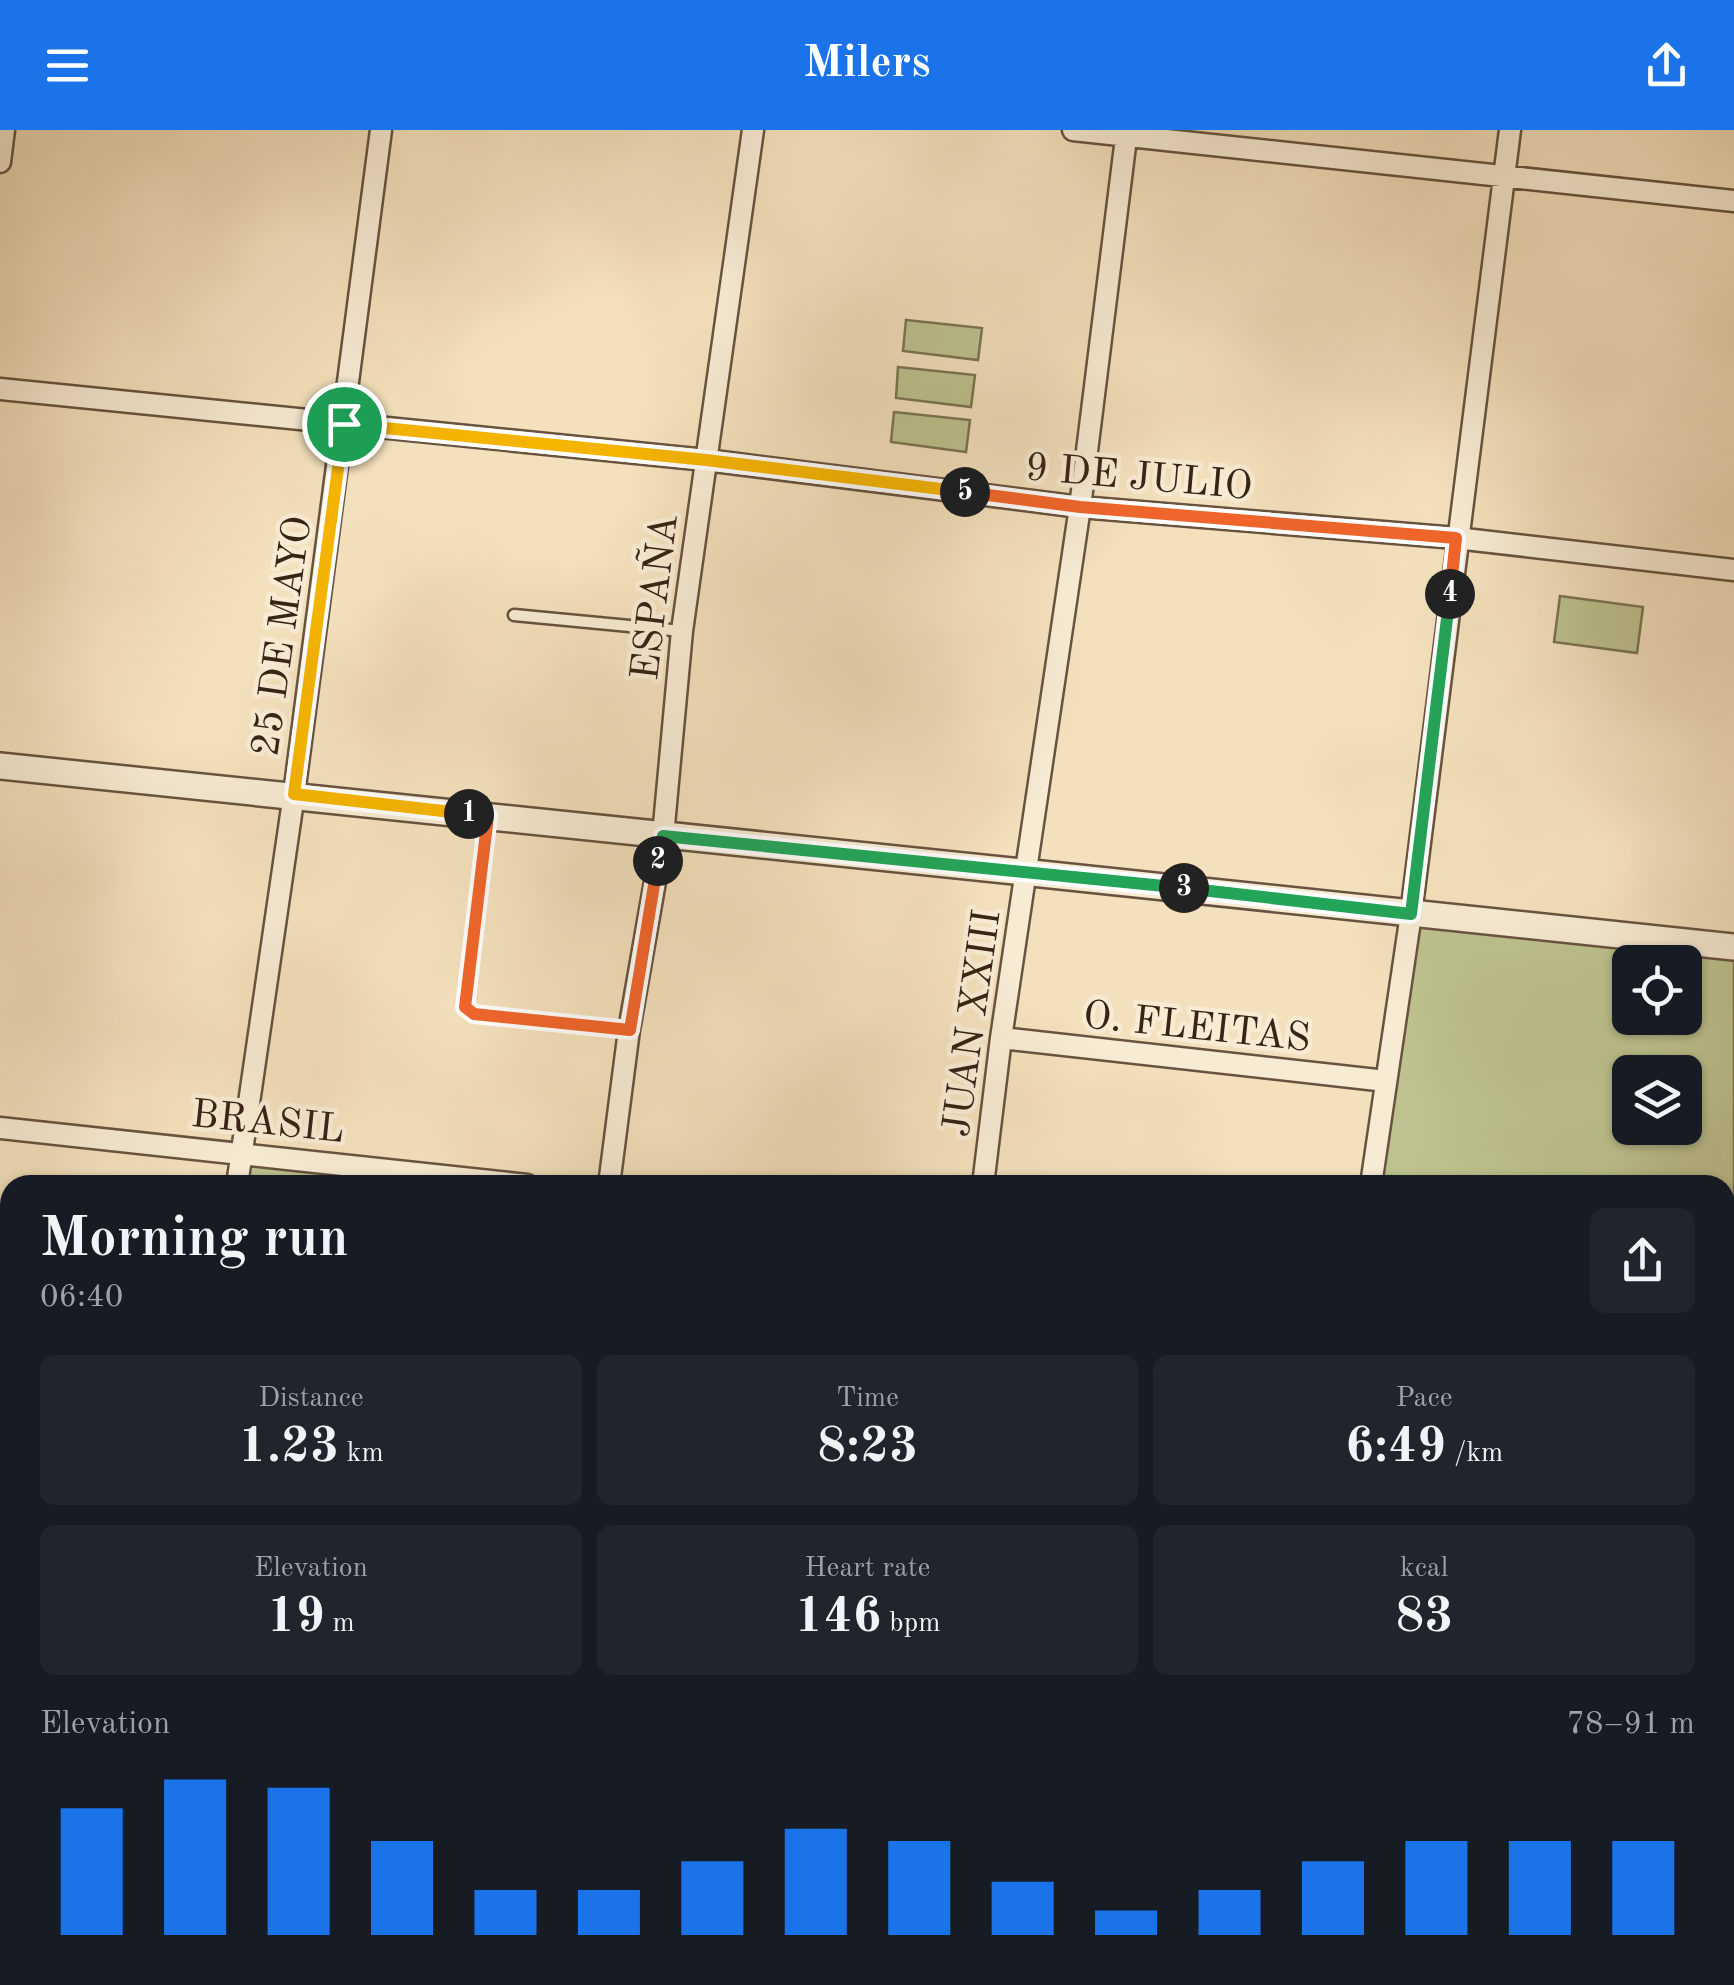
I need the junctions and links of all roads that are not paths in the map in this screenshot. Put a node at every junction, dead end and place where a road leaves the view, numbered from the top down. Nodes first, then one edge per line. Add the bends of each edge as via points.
1 (4, 130) edge
2 (381, 130) edge
3 (754, 130) edge
4 (1073, 130) edge
5 (1510, 130) edge
6 (1127, 133) edge
7 (0, 162) edge
8 (1504, 177) junction
9 (1734, 201) edge
10 (0, 389) edge
11 (344, 424) junction
12 (706, 460) junction
13 (1080, 507) junction
14 (1456, 538) junction
15 (1734, 570) edge
16 (514, 615) dead end
17 (682, 631) junction
18 (0, 766) edge
19 (294, 794) junction
20 (488, 816) junction
21 (663, 836) junction
22 (1028, 870) junction
23 (1411, 914) junction
24 (1734, 948) edge
25 (630, 1030) junction
26 (1001, 1038) junction
27 (1386, 1081) junction
28 (0, 1128) edge
29 (241, 1152) junction
30 (238, 1175) edge
31 (441, 1175) edge
32 (610, 1175) edge
33 (984, 1175) edge
34 (1372, 1175) edge

1 - 7 street
2 - 11 street, 25 DE MAYO
3 - 12 street, ESPAÑA
4 - 6 street
5 - 8 street
6 - 8 street
6 - 13 street, JUAN XXIII
8 - 9 street
8 - 14 street
10 - 11 street, 9 DE JULIO
11 - 12 street, 9 DE JULIO
11 - 19 street, 25 DE MAYO
12 - 13 street, 9 DE JULIO
12 - 17 street, ESPAÑA
13 - 14 street, 9 DE JULIO
13 - 22 street, JUAN XXIII
14 - 15 street, 9 DE JULIO
14 - 23 street
16 - 17 lane
17 - 21 street, ESPAÑA
18 - 19 street
19 - 20 street
19 - 29 street, 25 DE MAYO
20 - 21 street
20 - 25 lane via 465,1007 474,1014
21 - 22 street
21 - 25 street, ESPAÑA
22 - 23 street
22 - 26 street, JUAN XXIII
23 - 24 street
23 - 27 street
25 - 32 street, ESPAÑA
26 - 27 street, O. FLEITAS
26 - 33 street, JUAN XXIII
27 - 34 street
28 - 29 street, BRASIL
29 - 30 street, 25 DE MAYO
29 - 31 street, BRASIL

